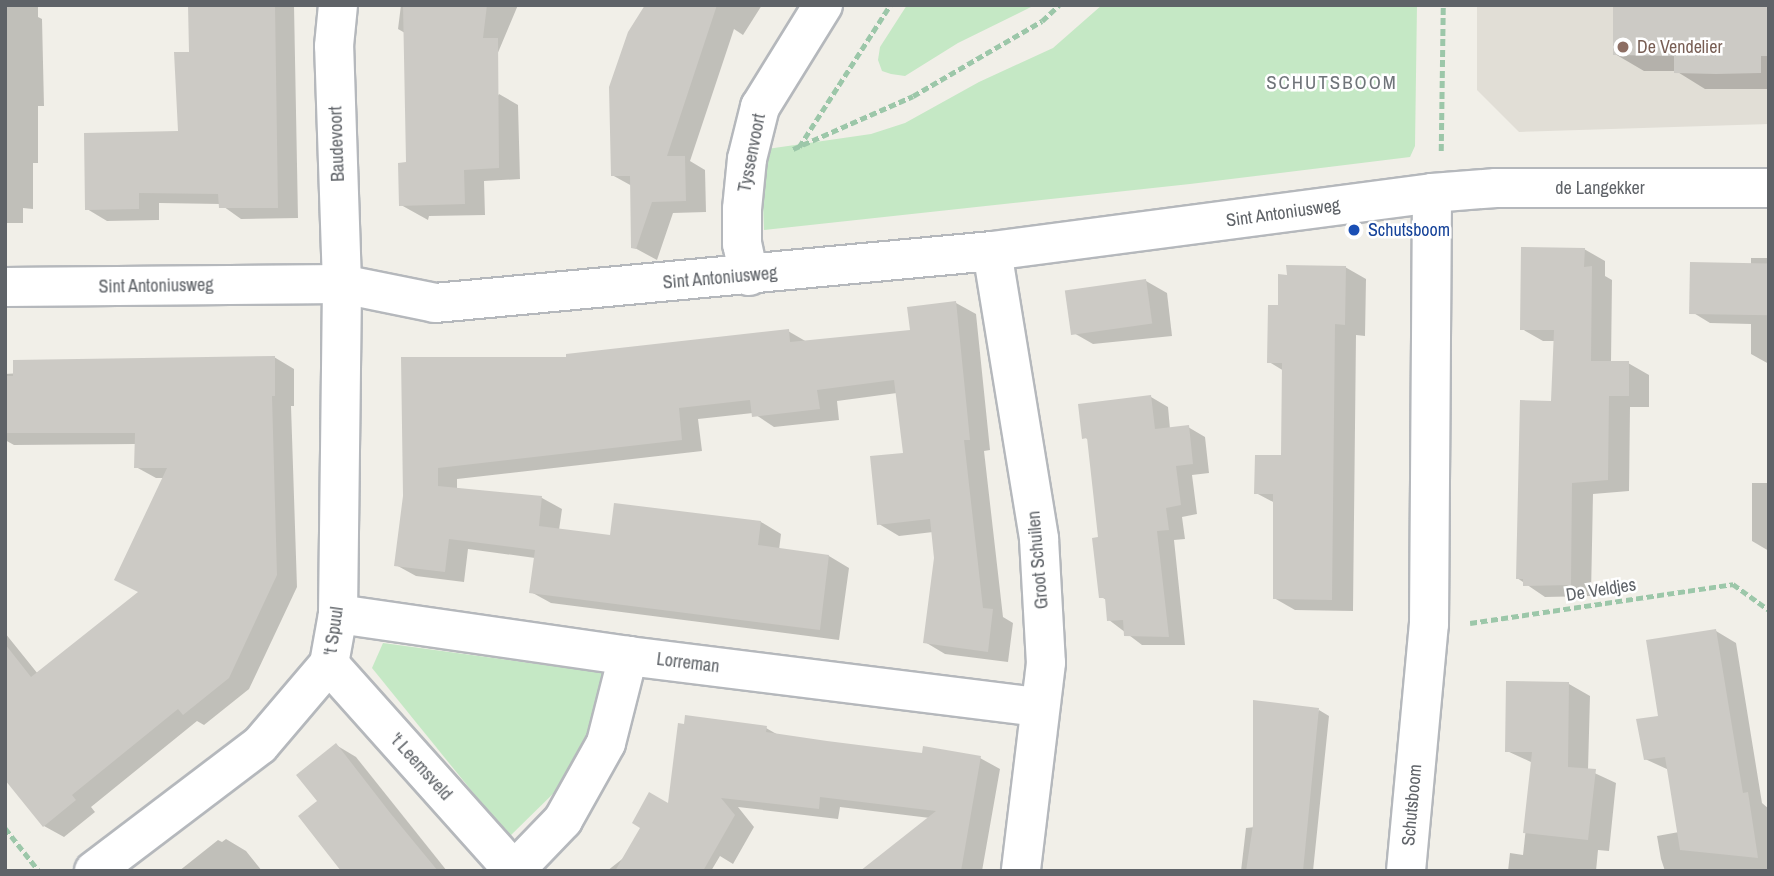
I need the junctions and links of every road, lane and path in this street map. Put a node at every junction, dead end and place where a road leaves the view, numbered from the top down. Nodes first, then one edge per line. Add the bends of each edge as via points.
1 (338, 5) edge
2 (823, 5) edge
3 (890, 5) edge
4 (1059, 5) edge
5 (1443, 5) edge
6 (798, 148) junction
7 (1441, 155) dead end
8 (747, 159) junction
9 (1769, 188) edge
10 (1432, 193) junction
11 (992, 251) junction
12 (749, 276) junction
13 (342, 284) junction
14 (5, 287) edge
15 (1769, 611) edge
16 (338, 614) junction
17 (1429, 624) junction
18 (628, 656) junction
19 (329, 664) junction
20 (1039, 707) junction
21 (5, 828) edge
22 (39, 871) edge
23 (94, 871) edge
24 (1021, 871) edge
25 (1406, 871) edge

1 - 13 street, Baudevoort via 334,46
2 - 8 street, Tyssenvoort via 760,107
3 - 6 path
4 - 6 path via 1042,22 913,96
5 - 7 path
6 - 8 path
8 - 12 street, Tyssenvoort via 742,244
9 - 10 street, de Langekker via 1496,188
10 - 11 street, Sint Antoniusweg
10 - 17 street, Schutsboom
11 - 12 street, Sint Antoniusweg
11 - 20 street, Groot Schuilen via 1039,539 1046,663
12 - 13 street, Sint Antoniusweg via 435,303
13 - 14 street, Sint Antoniusweg
13 - 16 street, 't Spuul
15 - 17 path, De Veldjes via 1733,584 1486,623
16 - 18 street, Lorreman
16 - 19 street, 't Spuul
17 - 25 street, Schutsboom
18 - 19 street, 't Leemsveld via 606,743 563,820 514,871
18 - 20 street, Lorreman
19 - 23 street, 't Spuul via 260,745
20 - 24 street, Groot Schuilen
21 - 22 path

